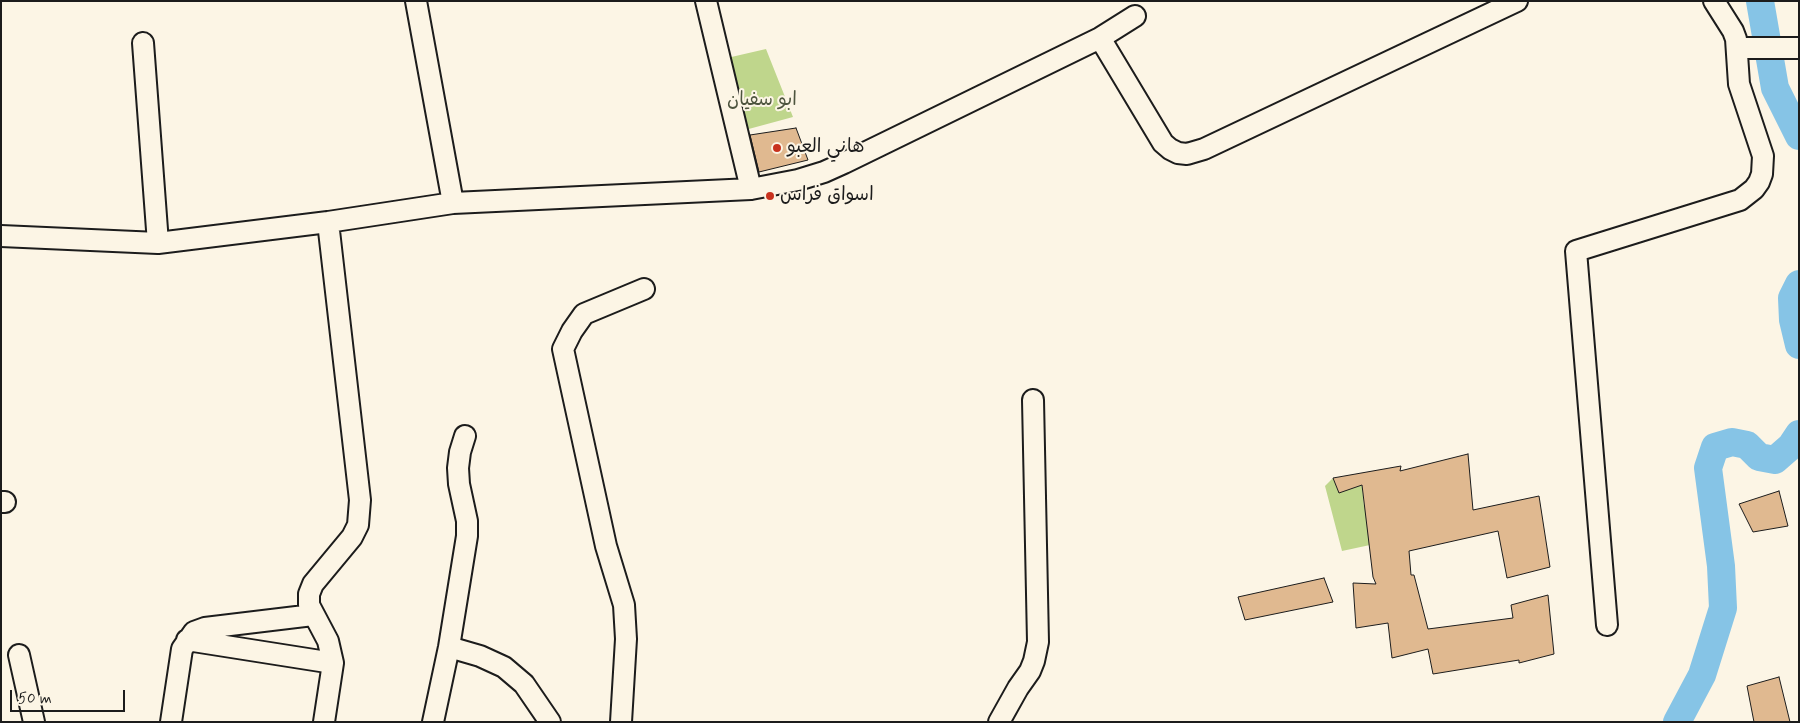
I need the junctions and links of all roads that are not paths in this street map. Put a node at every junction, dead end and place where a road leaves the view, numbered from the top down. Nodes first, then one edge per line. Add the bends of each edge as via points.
1 (416, 1) edge
2 (706, 1) edge
3 (1517, 1) edge
4 (1714, 1) edge
5 (1135, 16) dead end
6 (1100, 38) junction
7 (143, 43) dead end
8 (1738, 48) junction
9 (1796, 48) edge
10 (751, 188) junction
11 (453, 203) junction
12 (328, 222) junction
13 (1, 236) edge
14 (158, 243) junction
15 (644, 290) dead end
16 (1033, 400) dead end
17 (465, 436) dead end
18 (313, 615) junction
19 (1607, 625) dead end
20 (187, 640) junction
21 (449, 647) junction
22 (19, 655) dead end
23 (333, 663) junction
24 (34, 722) edge
25 (171, 722) edge
26 (324, 722) edge
27 (433, 722) edge
28 (550, 722) edge
29 (621, 722) edge
30 (999, 722) edge

1 - 11 street
2 - 10 street
3 - 6 street via 1204,149 1187,154 1178,153 1163,143
4 - 8 street via 1733,31
5 - 6 street
6 - 10 street via 824,172
7 - 14 street
8 - 9 street
8 - 19 street via 1739,84 1763,156 1762,174 1754,189 1740,200 1576,251
10 - 11 street
11 - 12 street
12 - 14 street
12 - 18 street via 360,515 352,537 313,584 309,594
13 - 14 street
15 - 29 street via 584,314 563,349 606,546 624,605 626,639
16 - 30 street via 1038,642 1030,671
17 - 21 street via 458,468 467,536
18 - 20 street via 205,628 194,632
18 - 23 street via 328,641
20 - 23 street
20 - 25 street via 180,658
21 - 27 street
21 - 28 street via 480,656 504,668 524,684
22 - 24 street
23 - 26 street

